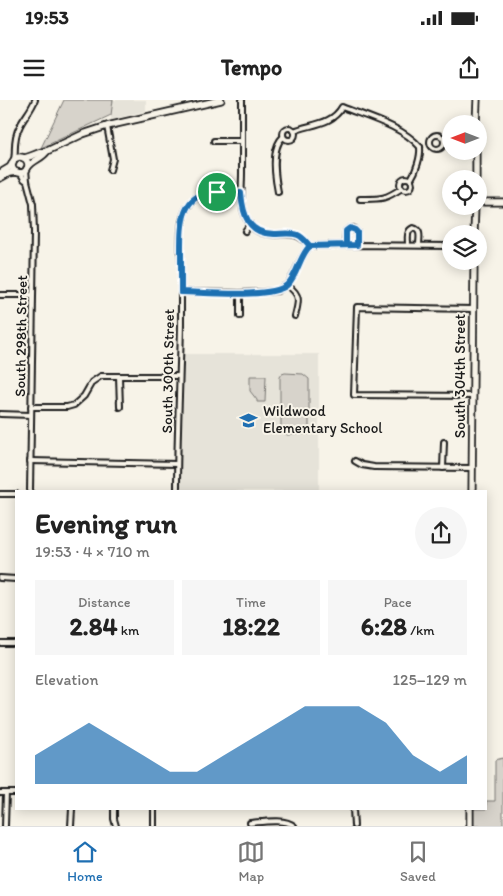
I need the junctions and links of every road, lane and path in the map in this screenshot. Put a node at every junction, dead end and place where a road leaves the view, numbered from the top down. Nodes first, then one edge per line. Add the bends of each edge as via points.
1 (35, 100) edge
2 (221, 100) edge
3 (242, 100) edge
4 (477, 100) edge
5 (343, 101) dead end
6 (342, 107) junction
7 (476, 115) edge
8 (107, 126) junction
9 (294, 131) junction
10 (283, 137) junction
11 (214, 141) dead end
12 (242, 141) junction
13 (430, 144) dead end
14 (420, 147) junction
15 (15, 150) junction
16 (47, 151) junction
17 (23, 158) junction
18 (14, 161) junction
19 (27, 168) junction
20 (110, 170) dead end
21 (18, 172) junction
22 (0, 173) edge
23 (0, 178) edge
24 (410, 179) junction
25 (27, 181) junction
26 (402, 188) junction
27 (278, 192) dead end
28 (241, 193) junction
29 (360, 199) dead end
30 (487, 202) edge
31 (503, 202) edge
32 (250, 224) junction
33 (245, 231) dead end
34 (346, 245) junction
35 (357, 245) junction
36 (408, 245) junction
37 (419, 245) junction
38 (310, 246) junction
39 (442, 246) edge
40 (474, 270) edge
41 (287, 285) junction
42 (181, 292) junction
43 (240, 294) junction
44 (33, 295) junction
45 (0, 296) edge
46 (473, 309) junction
47 (240, 316) dead end
48 (295, 316) dead end
49 (119, 376) junction
50 (179, 376) junction
51 (473, 396) junction
52 (31, 407) junction
53 (120, 407) dead end
54 (0, 414) edge
55 (31, 415) junction
56 (444, 442) dead end
57 (30, 461) junction
58 (355, 461) dead end
59 (177, 464) junction
60 (443, 468) junction
61 (472, 468) junction
62 (30, 490) edge
63 (177, 490) edge
64 (472, 490) edge
65 (0, 494) edge
66 (15, 494) edge
67 (0, 578) edge
68 (15, 579) edge
69 (0, 643) edge
70 (15, 643) edge
71 (0, 793) edge
72 (6, 793) junction
73 (15, 793) edge
74 (72, 810) edge
75 (114, 810) edge
76 (154, 810) edge
77 (354, 810) edge
78 (470, 810) edge
79 (250, 823) dead end
80 (5, 826) edge
81 (71, 826) edge
82 (116, 826) edge
83 (154, 826) edge
84 (294, 826) edge
85 (354, 826) edge
86 (470, 826) edge

1 - 15 street via 18,129
2 - 8 street
3 - 12 street
4 - 7 street
5 - 6 street
6 - 9 street via 328,121
6 - 14 street via 394,128
8 - 16 street
8 - 20 street via 113,159
9 - 10 street via 287,128 282,133
9 - 10 street via 292,140
10 - 27 street via 275,155
11 - 12 street
12 - 28 street
13 - 14 street
14 - 24 street
15 - 17 street
15 - 18 street
16 - 17 street
16 - 19 street
17 - 18 street
17 - 19 street via 28,162
18 - 21 street
18 - 22 street
19 - 21 street
19 - 25 street, South 298th Street
21 - 23 street via 9,172
21 - 25 street, South 298th Street
24 - 26 street via 402,180
24 - 26 street via 410,188
25 - 44 street, South 298th Street via 33,214
26 - 29 street via 382,199
28 - 32 street via 243,210
28 - 42 street, South 300th Street via 210,192 197,196 187,208 182,219
30 - 31 street
32 - 33 street
32 - 38 street via 264,233 300,236
34 - 35 street
34 - 35 street via 346,231 350,228 357,232
34 - 38 street
35 - 36 street
36 - 37 street
36 - 37 street via 408,233 413,228 419,232
37 - 39 street
38 - 41 street
40 - 46 street, South 304th Street
41 - 43 street via 274,292
41 - 48 street via 297,295
42 - 43 street
42 - 50 street, South 300th Street
43 - 47 street
44 - 45 street
44 - 52 street, South 298th Street
46 - 51 street, South 304th Street
46 - 51 street via 357,307 354,395
49 - 50 street
49 - 52 street via 101,376 74,405
49 - 53 street
50 - 59 street, South 300th Street
51 - 61 street, South 304th Street
52 - 55 street, South 298th Street
54 - 55 street
55 - 57 street, South 298th Street
56 - 60 street
57 - 59 street
57 - 62 street, South 298th Street
58 - 60 street via 371,467
59 - 63 street, South 300th Street
60 - 61 street
61 - 64 street, South 304th Street
65 - 66 street
67 - 68 street
69 - 70 street
71 - 72 street
72 - 73 street
72 - 80 street
74 - 81 street
75 - 82 street
76 - 83 street
77 - 85 street
78 - 86 street
79 - 84 street via 284,821

